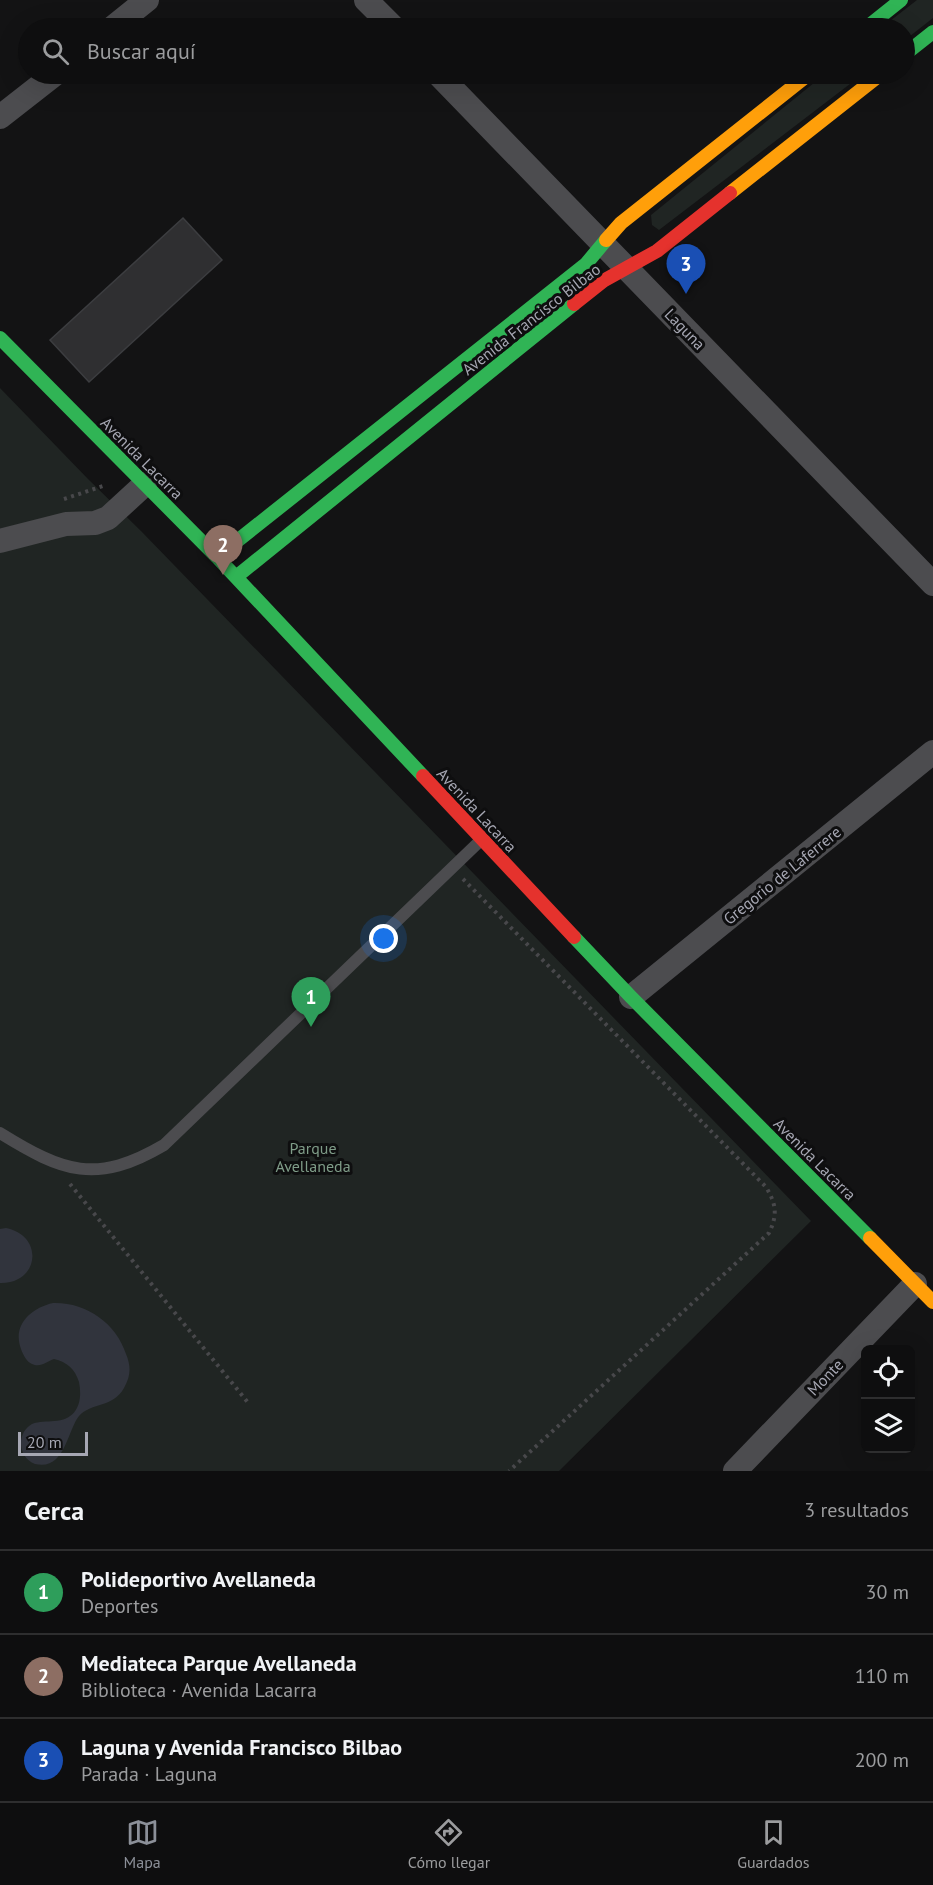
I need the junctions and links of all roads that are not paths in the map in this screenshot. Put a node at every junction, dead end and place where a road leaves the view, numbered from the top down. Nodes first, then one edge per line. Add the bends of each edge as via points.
1 (147, 0) edge
2 (366, 0) edge
3 (901, 0) edge
4 (124, 18) edge
5 (384, 18) edge
6 (878, 18) edge
7 (933, 32) edge
8 (915, 46) edge
9 (42, 84) edge
10 (448, 84) edge
11 (796, 84) edge
12 (868, 84) edge
13 (0, 117) edge
14 (603, 244) junction
15 (626, 268) junction
16 (0, 338) edge
17 (145, 484) junction
18 (0, 541) edge
19 (217, 557) junction
20 (236, 577) junction
21 (933, 584) edge
22 (933, 752) edge
23 (481, 840) junction
24 (631, 997) junction
25 (0, 1133) edge
26 (915, 1284) junction
27 (933, 1302) edge
28 (747, 1467) edge

1 - 4 street
2 - 5 street
3 - 6 street
7 - 8 street
9 - 13 street
10 - 14 street, Laguna
11 - 14 street, Avenida Francisco Bilbao via 621,224
12 - 15 street, Avenida Francisco Bilbao via 657,251
14 - 15 street, Laguna
14 - 19 street, Avenida Francisco Bilbao via 586,264
15 - 20 street, Avenida Francisco Bilbao via 603,281
15 - 21 street, Laguna
16 - 17 street, Avenida Lacarra
17 - 18 street via 108,518
17 - 19 street, Avenida Lacarra
19 - 20 street, Avenida Lacarra
20 - 23 street, Avenida Lacarra
22 - 24 street, Gregorio de Laferrere
23 - 24 street, Avenida Lacarra
23 - 25 lane via 164,1145 122,1165 96,1170 52,1162
24 - 26 street, Avenida Lacarra
26 - 27 street, Avenida Lacarra
26 - 28 street, Monte

